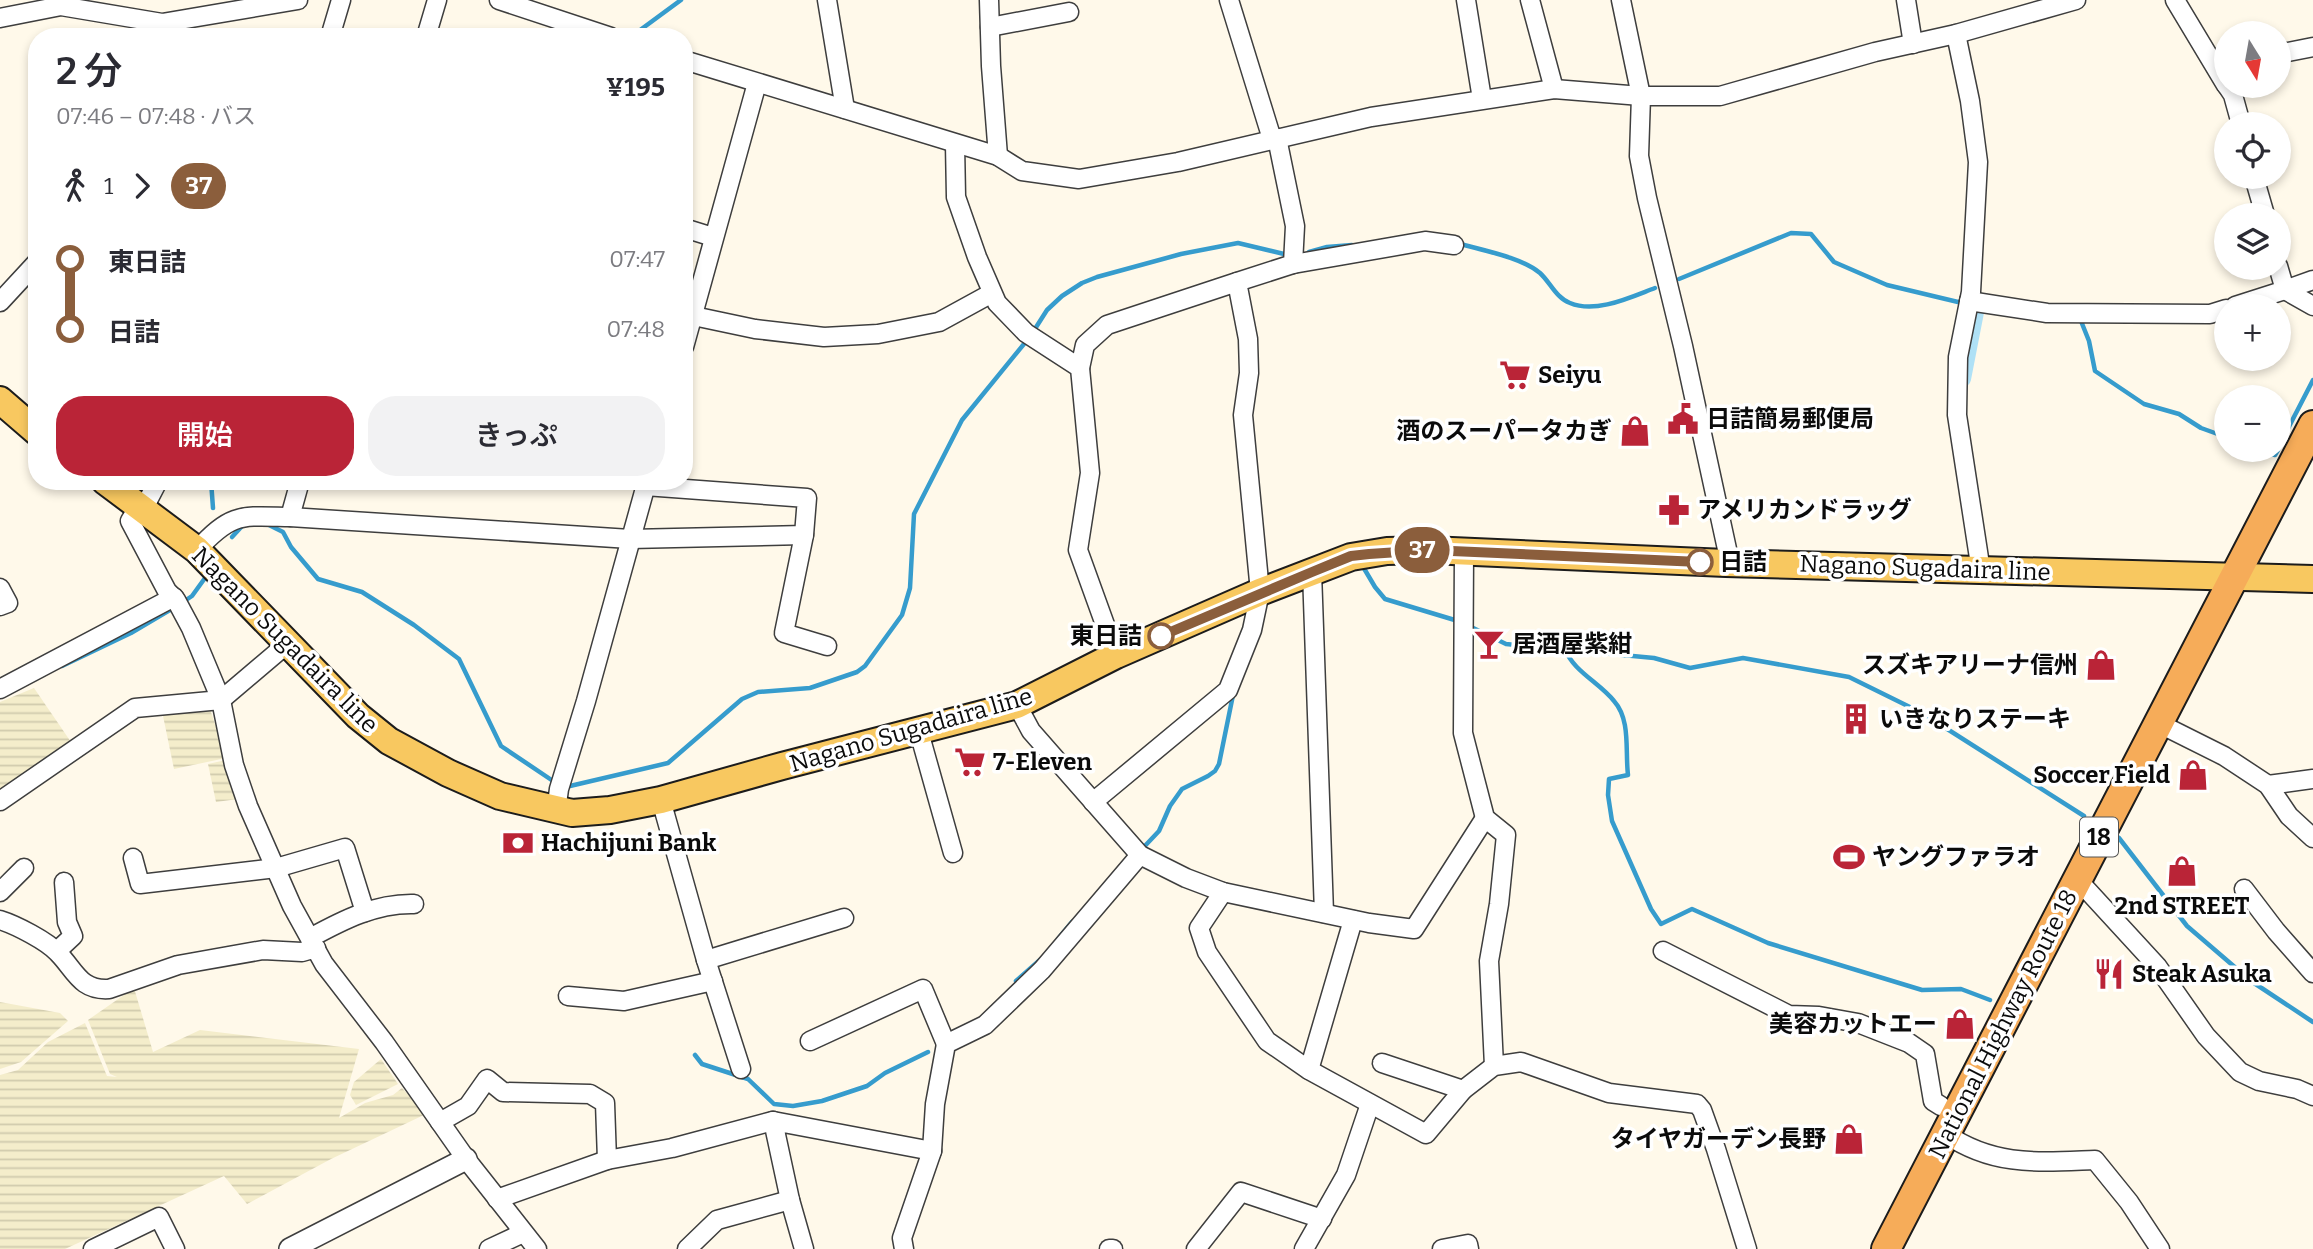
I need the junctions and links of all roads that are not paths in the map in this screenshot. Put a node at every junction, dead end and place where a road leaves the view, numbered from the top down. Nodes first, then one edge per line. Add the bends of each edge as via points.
1 (12, 0) edge
2 (298, 0) edge
3 (341, 0) edge
4 (437, 0) edge
5 (499, 0) edge
6 (827, 0) edge
7 (989, 0) edge
8 (1229, 0) edge
9 (1466, 0) edge
10 (1530, 0) edge
11 (1621, 0) edge
12 (1906, 0) edge
13 (2076, 0) edge
14 (2175, 0) edge
15 (1069, 12) dead end
16 (0, 17) edge
17 (990, 27) junction
18 (333, 28) edge
19 (429, 28) edge
20 (584, 28) edge
21 (1956, 34) junction
22 (1913, 44) junction
23 (2313, 47) edge
24 (2291, 51) edge
25 (2214, 57) edge
26 (693, 63) edge
27 (757, 83) junction
28 (1554, 89) junction
29 (1641, 96) junction
30 (1482, 99) junction
31 (845, 109) junction
32 (1275, 139) junction
33 (956, 144) junction
34 (998, 156) junction
35 (693, 231) edge
36 (713, 237) junction
37 (1454, 245) dead end
38 (1293, 264) junction
39 (28, 272) edge
40 (2282, 280) edge
41 (2313, 280) edge
42 (1237, 282) junction
43 (2285, 290) junction
44 (992, 293) junction
45 (2272, 294) edge
46 (1969, 301) junction
47 (0, 302) edge
48 (693, 302) edge
49 (2313, 306) edge
50 (2214, 313) edge
51 (693, 316) edge
52 (1080, 368) junction
53 (0, 400) edge
54 (28, 424) edge
55 (2313, 425) edge
56 (693, 488) edge
57 (117, 490) edge
58 (152, 490) edge
59 (298, 490) edge
60 (644, 490) edge
61 (141, 508) junction
62 (290, 517) junction
63 (804, 536) junction
64 (630, 539) junction
65 (197, 550) junction
66 (1464, 552) junction
67 (1730, 563) junction
68 (1981, 571) junction
69 (1312, 572) junction
70 (2234, 576) junction
71 (2313, 579) edge
72 (0, 588) edge
73 (1260, 592) junction
74 (177, 602) junction
75 (0, 606) edge
76 (287, 644) junction
77 (827, 646) dead end
78 (1116, 655) junction
79 (0, 689) edge
80 (221, 700) junction
81 (1017, 705) junction
82 (2158, 723) junction
83 (919, 732) junction
84 (2313, 779) edge
85 (2268, 785) junction
86 (559, 794) junction
87 (661, 800) junction
88 (0, 801) edge
89 (1093, 803) junction
90 (1485, 818) junction
91 (2313, 838) edge
92 (953, 853) dead end
93 (1140, 855) junction
94 (133, 858) dead end
95 (276, 868) junction
96 (24, 869) dead end
97 (2077, 880) junction
98 (64, 882) dead end
99 (2244, 888) dead end
100 (0, 892) edge
101 (1223, 892) junction
102 (414, 904) dead end
103 (365, 912) junction
104 (1324, 913) junction
105 (844, 918) dead end
106 (0, 920) edge
107 (1353, 920) junction
108 (313, 943) junction
109 (57, 951) junction
110 (1663, 951) dead end
111 (706, 960) junction
112 (2313, 973) edge
113 (713, 981) junction
114 (568, 996) dead end
115 (810, 1041) dead end
116 (946, 1044) junction
117 (1382, 1063) dead end
118 (1494, 1066) junction
119 (741, 1069) dead end
120 (1309, 1070) junction
121 (1463, 1090) junction
122 (2313, 1096) edge
123 (1370, 1104) junction
124 (1941, 1106) dead end
125 (773, 1121) junction
126 (440, 1122) junction
127 (1946, 1134) junction
128 (932, 1151) junction
129 (466, 1159) junction
130 (607, 1160) junction
131 (497, 1199) junction
132 (790, 1200) junction
133 (1322, 1219) junction
134 (523, 1233) junction
135 (93, 1249) edge
136 (175, 1249) edge
137 (290, 1249) edge
138 (489, 1249) edge
139 (537, 1249) edge
140 (687, 1249) edge
141 (804, 1249) edge
142 (904, 1249) edge
143 (1196, 1249) edge
144 (1304, 1249) edge
145 (1441, 1249) edge
146 (1469, 1249) edge
147 (1747, 1249) edge
148 (1886, 1249) edge
149 (2160, 1249) edge

1 - 16 street
2 - 16 street via 162,23 61,6
3 - 18 street
4 - 19 street
5 - 20 street
6 - 31 street
7 - 17 street
8 - 32 street
9 - 30 street
10 - 28 street
11 - 29 street
12 - 22 street
13 - 21 street
14 - 25 street
15 - 17 street
17 - 34 street
21 - 22 street
21 - 46 street via 1978,162
22 - 29 street via 1720,96
23 - 24 street
26 - 27 street
27 - 31 street
27 - 36 street
28 - 29 street
28 - 30 street
29 - 67 street via 1639,156 1647,198
30 - 32 street
31 - 33 street
32 - 34 street via 1079,179 1022,171
32 - 38 street via 1295,226
33 - 34 street
33 - 44 street via 956,197
35 - 36 street
36 - 48 street
37 - 38 street via 1425,241
38 - 42 street
39 - 47 street
40 - 43 street
41 - 43 street
42 - 52 street via 1107,325 1085,345
42 - 73 street via 1248,338 1243,415
43 - 45 street
43 - 49 street
44 - 51 street via 939,322 878,334 824,337
44 - 52 street via 1030,337
46 - 50 street via 2047,313
46 - 68 street via 1958,357 1957,415
52 - 78 street via 1090,473 1078,550
53 - 54 main road
55 - 70 highway, National Highway Route 18 / 18
56 - 63 street via 807,498
57 - 61 main road, Nagano Sugadaira line
58 - 61 street
59 - 62 street
60 - 64 street
61 - 65 main road, Nagano Sugadaira line
61 - 74 street via 130,521
62 - 64 street
62 - 65 street via 236,518
63 - 64 street
63 - 77 street via 784,633
64 - 86 street
65 - 76 main road, Nagano Sugadaira line
66 - 67 main road, Nagano Sugadaira line
66 - 69 main road, Nagano Sugadaira line via 1387,551 1351,556
66 - 90 street via 1463,733
67 - 68 main road, Nagano Sugadaira line
68 - 70 main road, Nagano Sugadaira line
69 - 73 main road, Nagano Sugadaira line
69 - 104 street
70 - 71 main road, Nagano Sugadaira line
70 - 82 highway, National Highway Route 18 / 18
72 - 75 street via 8,603
73 - 78 main road, Nagano Sugadaira line
73 - 89 street via 1252,630 1228,690
74 - 79 street
74 - 80 street
76 - 80 street
76 - 86 main road, Nagano Sugadaira line via 389,741 500,796
78 - 81 main road, Nagano Sugadaira line
80 - 88 street via 135,708
80 - 95 street via 244,796
81 - 83 main road, Nagano Sugadaira line
81 - 89 street via 1031,731
82 - 85 street via 2224,756
82 - 97 highway, National Highway Route 18 / 18
83 - 87 main road, Nagano Sugadaira line
83 - 92 street
84 - 85 street
85 - 91 street via 2289,816
86 - 87 main road, Nagano Sugadaira line via 572,813
87 - 111 street
89 - 93 street
90 - 107 street via 1414,929
90 - 118 street via 1506,835 1489,961
93 - 101 street
93 - 116 street via 1042,970 985,1026
94 - 95 street via 140,884
95 - 103 street via 345,848
95 - 108 street
96 - 100 street
97 - 122 street via 2157,967 2206,1035 2240,1072
97 - 127 highway, National Highway Route 18 / 18
98 - 109 street via 67,922 73,936
99 - 112 street
101 - 104 street
101 - 120 street via 1199,928 1207,952 1267,1041
102 - 103 street via 395,903
103 - 108 street via 349,917
104 - 107 street
105 - 111 street
106 - 109 street
107 - 120 street
108 - 109 street via 302,952 263,950 178,965 109,989 92,988
108 - 126 street
110 - 124 street via 1789,1015 1858,1023 1909,1043 1926,1054 1933,1101
111 - 113 street
113 - 114 street via 624,1001
113 - 119 street
115 - 116 street via 923,989
116 - 128 street
117 - 121 street
118 - 121 street
118 - 147 street via 1521,1062 1609,1093 1697,1104
120 - 123 street
121 - 123 street via 1426,1134
123 - 133 street via 1346,1175
125 - 128 street
125 - 130 street
125 - 132 street
126 - 129 street
126 - 130 street via 468,1106 487,1079 503,1091 590,1094 605,1103
127 - 148 highway, National Highway Route 18 / 18
127 - 149 street via 1965,1147 2028,1163 2095,1160
128 - 142 street via 902,1238
129 - 131 street
129 - 137 street
130 - 131 street
131 - 134 street
132 - 140 street via 717,1220
132 - 141 street
133 - 143 street via 1241,1192
133 - 144 street
134 - 138 street
134 - 139 street
135 - 136 street via 159,1217
145 - 146 street via 1468,1244

